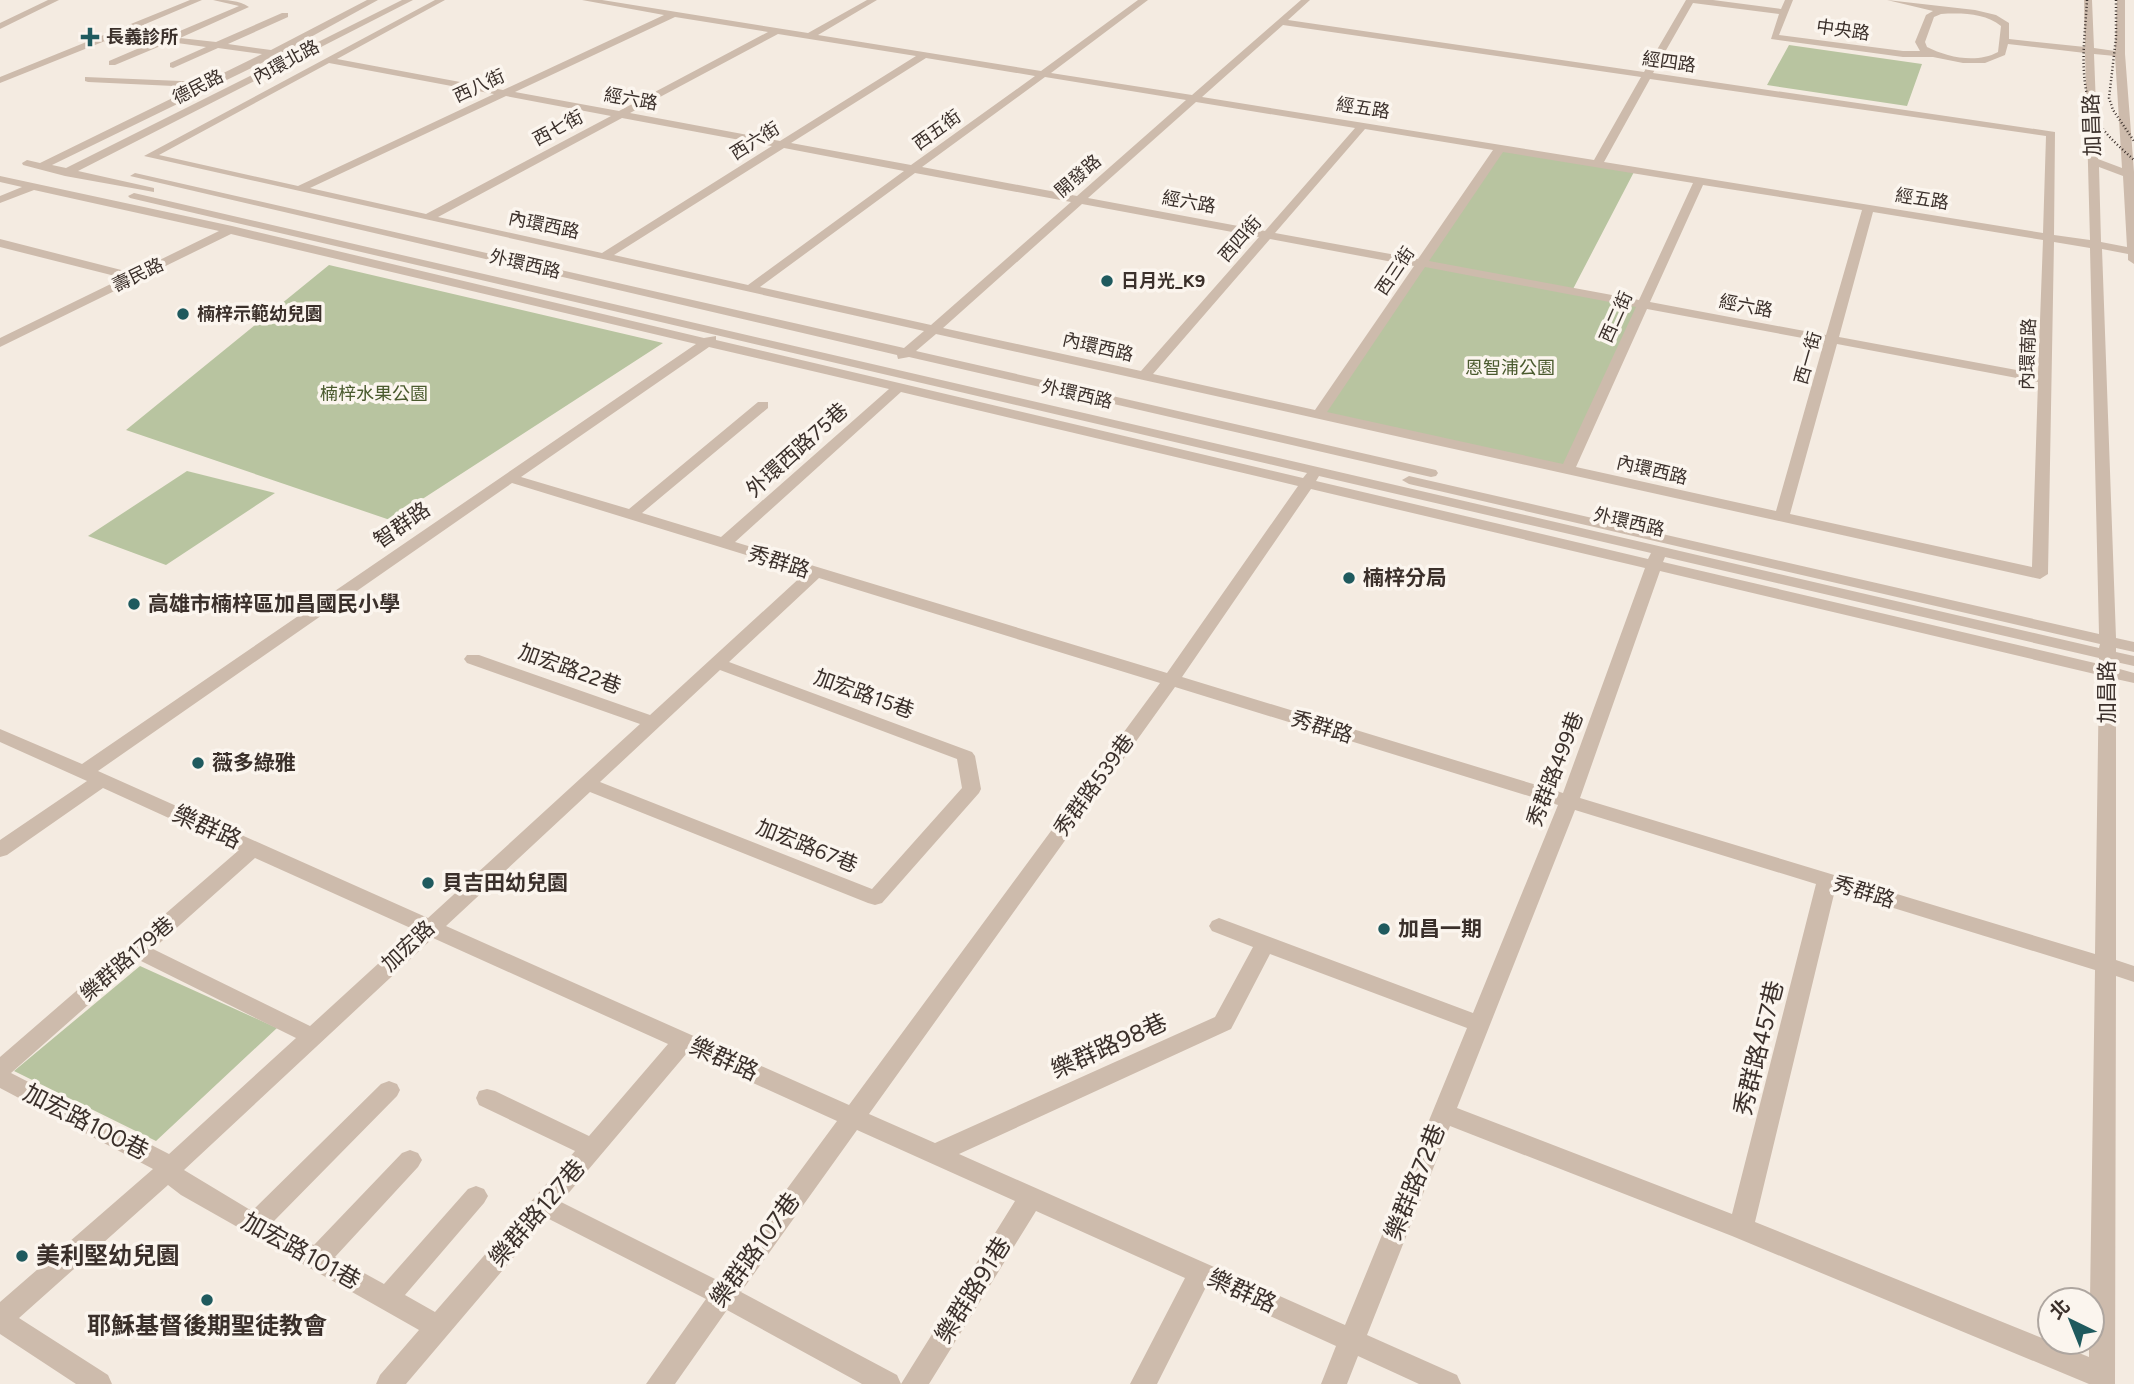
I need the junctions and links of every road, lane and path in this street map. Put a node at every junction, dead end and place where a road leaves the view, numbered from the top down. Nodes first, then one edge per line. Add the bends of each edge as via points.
1 (55, 0) edge
2 (198, 0) edge
3 (217, 0) edge
4 (409, 0) edge
5 (440, 0) edge
6 (586, 0) edge
7 (659, 0) edge
8 (873, 0) edge
9 (1144, 0) edge
10 (1306, 0) edge
11 (1692, 0) edge
12 (1788, 0) edge
13 (1891, 0) edge
14 (2088, 0) edge
15 (2121, 0) edge
16 (354, 1) edge
17 (382, 3) edge
18 (640, 9) junction
19 (1948, 11) junction
20 (1783, 12) junction
21 (674, 14) junction
22 (285, 15) dead end
23 (0, 20) edge
24 (11, 21) junction
25 (1282, 22) junction
26 (0, 26) edge
27 (777, 31) junction
28 (119, 32) junction
29 (810, 36) junction
30 (170, 39) junction
31 (2003, 41) junction
32 (217, 45) junction
33 (261, 51) junction
34 (2090, 51) junction
35 (274, 52) junction
36 (288, 54) junction
37 (1936, 54) junction
38 (2120, 54) junction
39 (300, 55) junction
40 (924, 55) junction
41 (326, 60) junction
42 (112, 63) dead end
43 (173, 65) dead end
44 (1043, 74) junction
45 (1647, 75) junction
46 (88, 79) dead end
47 (2121, 79) junction
48 (0, 80) edge
49 (2134, 81) edge
50 (194, 84) junction
51 (208, 85) junction
52 (223, 87) junction
53 (235, 88) junction
54 (505, 93) junction
55 (1195, 99) junction
56 (621, 115) junction
57 (1362, 126) junction
58 (2051, 134) joint
59 (782, 145) junction
60 (1500, 148) junction
61 (149, 156) joint
62 (85, 164) junction
63 (1597, 164) junction
64 (70, 166) junction
65 (2093, 167) junction
66 (55, 169) junction
67 (913, 169) junction
68 (40, 171) junction
69 (12, 175) edge
70 (1699, 181) junction
71 (2132, 181) edge
72 (299, 189) junction
73 (0, 192) edge
74 (0, 200) edge
75 (1080, 200) junction
76 (276, 208) junction
77 (1868, 208) junction
78 (262, 215) junction
79 (429, 217) junction
80 (249, 221) junction
81 (230, 230) junction
82 (1267, 234) junction
83 (2049, 237) junction
84 (1, 242) edge
85 (2095, 245) junction
86 (2133, 251) edge
87 (605, 256) junction
88 (2134, 260) edge
89 (1422, 263) junction
90 (134, 277) junction
91 (751, 288) junction
92 (1643, 304) junction
93 (733, 323) junction
94 (934, 328) junction
95 (1832, 339) junction
96 (0, 342) edge
97 (707, 342) junction
98 (891, 367) junction
99 (1145, 375) junction
100 (2045, 379) junction
101 (899, 387) junction
102 (763, 405) dead end
103 (1319, 414) junction
104 (1319, 466) junction
105 (1569, 469) junction
106 (510, 478) junction
107 (631, 515) junction
108 (1782, 517) junction
109 (722, 545) junction
110 (1661, 545) junction
111 (815, 573) junction
112 (2040, 574) joint
113 (2134, 635) edge
114 (2134, 647) edge
115 (2107, 649) junction
116 (473, 659) dead end
117 (2134, 661) edge
118 (716, 663) junction
119 (2134, 678) edge
120 (1170, 681) junction
121 (652, 722) junction
122 (1, 736) edge
123 (93, 776) junction
124 (586, 783) junction
125 (972, 789) joint
126 (1569, 803) junction
127 (254, 848) junction
128 (0, 850) edge
129 (1827, 881) junction
130 (1219, 926) dead end
131 (429, 927) junction
132 (1265, 944) junction
133 (137, 950) junction
134 (2107, 966) junction
135 (2134, 974) edge
136 (1479, 1024) junction
137 (311, 1036) junction
138 (684, 1041) junction
139 (0, 1070) edge
140 (0, 1078) edge
141 (389, 1090) dead end
142 (487, 1098) dead end
143 (1443, 1113) junction
144 (852, 1116) junction
145 (592, 1148) junction
146 (935, 1154) junction
147 (410, 1160) dead end
148 (167, 1171) junction
149 (476, 1196) dead end
150 (1031, 1197) junction
151 (544, 1205) junction
152 (254, 1225) junction
153 (1741, 1228) junction
154 (317, 1259) junction
155 (1200, 1273) junction
156 (723, 1295) junction
157 (387, 1298) junction
158 (0, 1319) edge
159 (438, 1327) junction
160 (1351, 1340) junction
161 (2102, 1379) edge
162 (99, 1384) edge
163 (389, 1384) edge
164 (659, 1384) edge
165 (888, 1384) edge
166 (914, 1384) edge
167 (1143, 1384) edge
168 (1334, 1384) edge
169 (1448, 1384) edge

1 - 24 street
2 - 28 street
3 - 30 street via 243,6
4 - 17 street, 德民路
5 - 41 street, 內環北路
6 - 18 street, 經五路
7 - 18 street
8 - 29 street
9 - 44 street, 西五街
10 - 25 street, 開發路
11 - 20 street
11 - 45 street
12 - 20 street, 中央路
13 - 19 street, 中央路
14 - 34 street, 加昌路
15 - 38 street, 加昌路
16 - 17 street
16 - 33 street, 德民路
17 - 35 street, 德民路
17 - 36 street, 德民路
17 - 39 street, 德民路
18 - 21 street, 經五路
19 - 31 street, 中央路 via 2002,21 2006,25
19 - 37 street via 1930,15 1920,43
20 - 37 street, 中央路 via 1774,37
21 - 27 street, 經五路
21 - 54 street, 西八街
22 - 32 street
23 - 24 street
24 - 26 street
25 - 45 street, 經四路
25 - 55 street, 開發路
27 - 29 street, 經五路
27 - 56 street, 西七街
28 - 30 street
28 - 48 street
29 - 40 street, 經五路
30 - 32 street
30 - 42 street
31 - 34 street
31 - 37 street via 2002,53 1986,60
32 - 33 street
32 - 43 street
33 - 35 street
33 - 50 street, 德民路
34 - 38 street
34 - 65 street, 加昌路
35 - 36 street
35 - 51 street, 德民路
36 - 39 street
36 - 52 street, 德民路
38 - 47 street, 加昌路
39 - 53 street, 德民路
40 - 44 street, 經五路
40 - 59 street, 西六街
41 - 54 street, 經六路
41 - 61 street, 內環北路
44 - 55 street, 經五路
44 - 67 street, 西五街
45 - 58 street, 經四路
45 - 63 street
46 - 50 street
47 - 49 street
47 - 71 street, 加昌路
50 - 51 street
50 - 68 street, 德民路
51 - 52 street
51 - 66 street, 德民路
52 - 53 street
52 - 64 street, 德民路
53 - 62 street, 德民路
54 - 56 street, 經六路
54 - 72 street, 西八街
55 - 57 street, 經五路
55 - 75 street, 開發路
56 - 59 street, 經六路
56 - 79 street, 西七街
57 - 60 street, 經五路
57 - 82 street, 西四街
58 - 83 street, 內環南路
59 - 67 street, 經六路
59 - 87 street, 西六街
60 - 63 street, 經五路
60 - 89 street, 西三街
61 - 72 street, 內環西路
62 - 64 street, 德民路
62 - 76 street, 外環西路
63 - 70 street, 經五路
64 - 66 street, 外環西路
64 - 78 street, 外環西路
65 - 71 street
65 - 85 street, 加昌路
66 - 68 street, 德民路
66 - 68 street, 外環西路
66 - 80 street, 外環西路
67 - 75 street, 經六路
67 - 91 street, 西五街
68 - 69 street, 外環西路
68 - 69 street, 德民路
68 - 74 street, 德民路
68 - 81 street, 外環西路
69 - 73 street, 德民路
70 - 77 street, 經五路
70 - 92 street, 西二街
71 - 86 street, 加昌路
72 - 79 street, 內環西路
75 - 82 street, 經六路
75 - 94 street, 開發路
76 - 78 street, 壽民路
76 - 93 street, 外環西路
77 - 83 street, 經五路
77 - 95 street, 西一街
78 - 80 street, 壽民路
78 - 93 street, 外環西路
79 - 87 street, 內環西路
80 - 81 street, 壽民路
80 - 93 street, 外環西路
81 - 90 street, 壽民路
81 - 97 street, 外環西路
82 - 89 street, 經六路
82 - 99 street, 西四街
83 - 85 street, 經五路
83 - 100 street, 內環南路
84 - 90 street
85 - 86 street, 經五路
85 - 115 street, 加昌路
86 - 88 street, 加昌路
87 - 91 street, 內環西路
89 - 92 street, 經六路
89 - 103 street, 西三街
90 - 96 street, 壽民路
91 - 94 street, 內環西路
92 - 95 street, 經六路
92 - 105 street, 西二街
93 - 97 street, 智群路
93 - 98 street, 外環西路
93 - 98 street, 外環西路
94 - 98 street, 開發路
94 - 99 street, 內環西路
95 - 100 street, 經六路
95 - 108 street, 西一街
97 - 98 street, 外環西路
97 - 106 street, 智群路
98 - 101 street, 外環西路
98 - 104 street, 外環西路
98 - 104 street, 外環西路
99 - 103 street, 內環西路
100 - 112 street, 內環南路
101 - 104 street, 外環西路
101 - 109 street, 外環西路75巷
102 - 107 street
103 - 105 street, 內環西路
104 - 110 street, 外環西路
104 - 110 street, 外環西路
104 - 120 street, 秀群路539巷
105 - 108 street, 內環西路
106 - 107 street, 秀群路
106 - 123 street, 智群路
107 - 109 street, 秀群路
108 - 112 street, 內環西路
109 - 111 street, 秀群路
110 - 115 street, 外環西路
110 - 115 street, 外環西路
110 - 126 street, 秀群路499巷
111 - 118 street, 加宏路
111 - 120 street, 秀群路
113 - 115 street, 外環西路
114 - 115 street, 外環西路
115 - 117 street, 外環西路
115 - 119 street, 外環西路
115 - 134 street, 加昌路
116 - 121 street, 加宏路22巷
118 - 121 street, 加宏路
118 - 125 street, 加宏路15巷 via 966,756
120 - 126 street, 秀群路
120 - 144 street, 秀群路539巷
121 - 124 street, 加宏路
122 - 123 street, 樂群路
123 - 127 street, 樂群路
123 - 128 street, 智群路
124 - 125 street, 加宏路67巷 via 875,898
124 - 131 street, 加宏路
126 - 129 street, 秀群路
126 - 136 street, 秀群路499巷
127 - 131 street, 樂群路
127 - 133 street, 樂群路179巷
129 - 134 street, 秀群路
129 - 153 street, 秀群路457巷
130 - 132 street
131 - 137 street, 加宏路
131 - 138 street, 樂群路
132 - 136 street
132 - 146 street, 樂群路98巷 via 1223,1023
133 - 137 street
133 - 139 street, 樂群路179巷
134 - 135 street, 秀群路
134 - 161 street, 加昌路
136 - 143 street, 樂群路72巷
137 - 148 street, 加宏路
138 - 144 street, 樂群路
138 - 145 street, 樂群路127巷
140 - 148 street, 加宏路100巷 via 160,1159
141 - 152 street
142 - 145 street
143 - 153 street
143 - 160 street, 樂群路72巷
144 - 146 street, 樂群路
144 - 156 street, 樂群路107巷
145 - 151 street, 樂群路127巷
146 - 150 street, 樂群路
147 - 154 street
148 - 152 street, 加宏路101巷
148 - 158 street, 加宏路
149 - 157 street
150 - 155 street, 樂群路
150 - 166 street, 樂群路91巷
151 - 156 street
151 - 159 street, 樂群路127巷
152 - 154 street, 加宏路101巷
153 - 161 street
154 - 157 street, 加宏路101巷
155 - 160 street, 樂群路
155 - 167 street
156 - 164 street, 樂群路107巷
156 - 165 street
157 - 159 street, 加宏路101巷
158 - 162 street
159 - 163 street, 樂群路127巷
160 - 168 street
160 - 169 street, 樂群路

